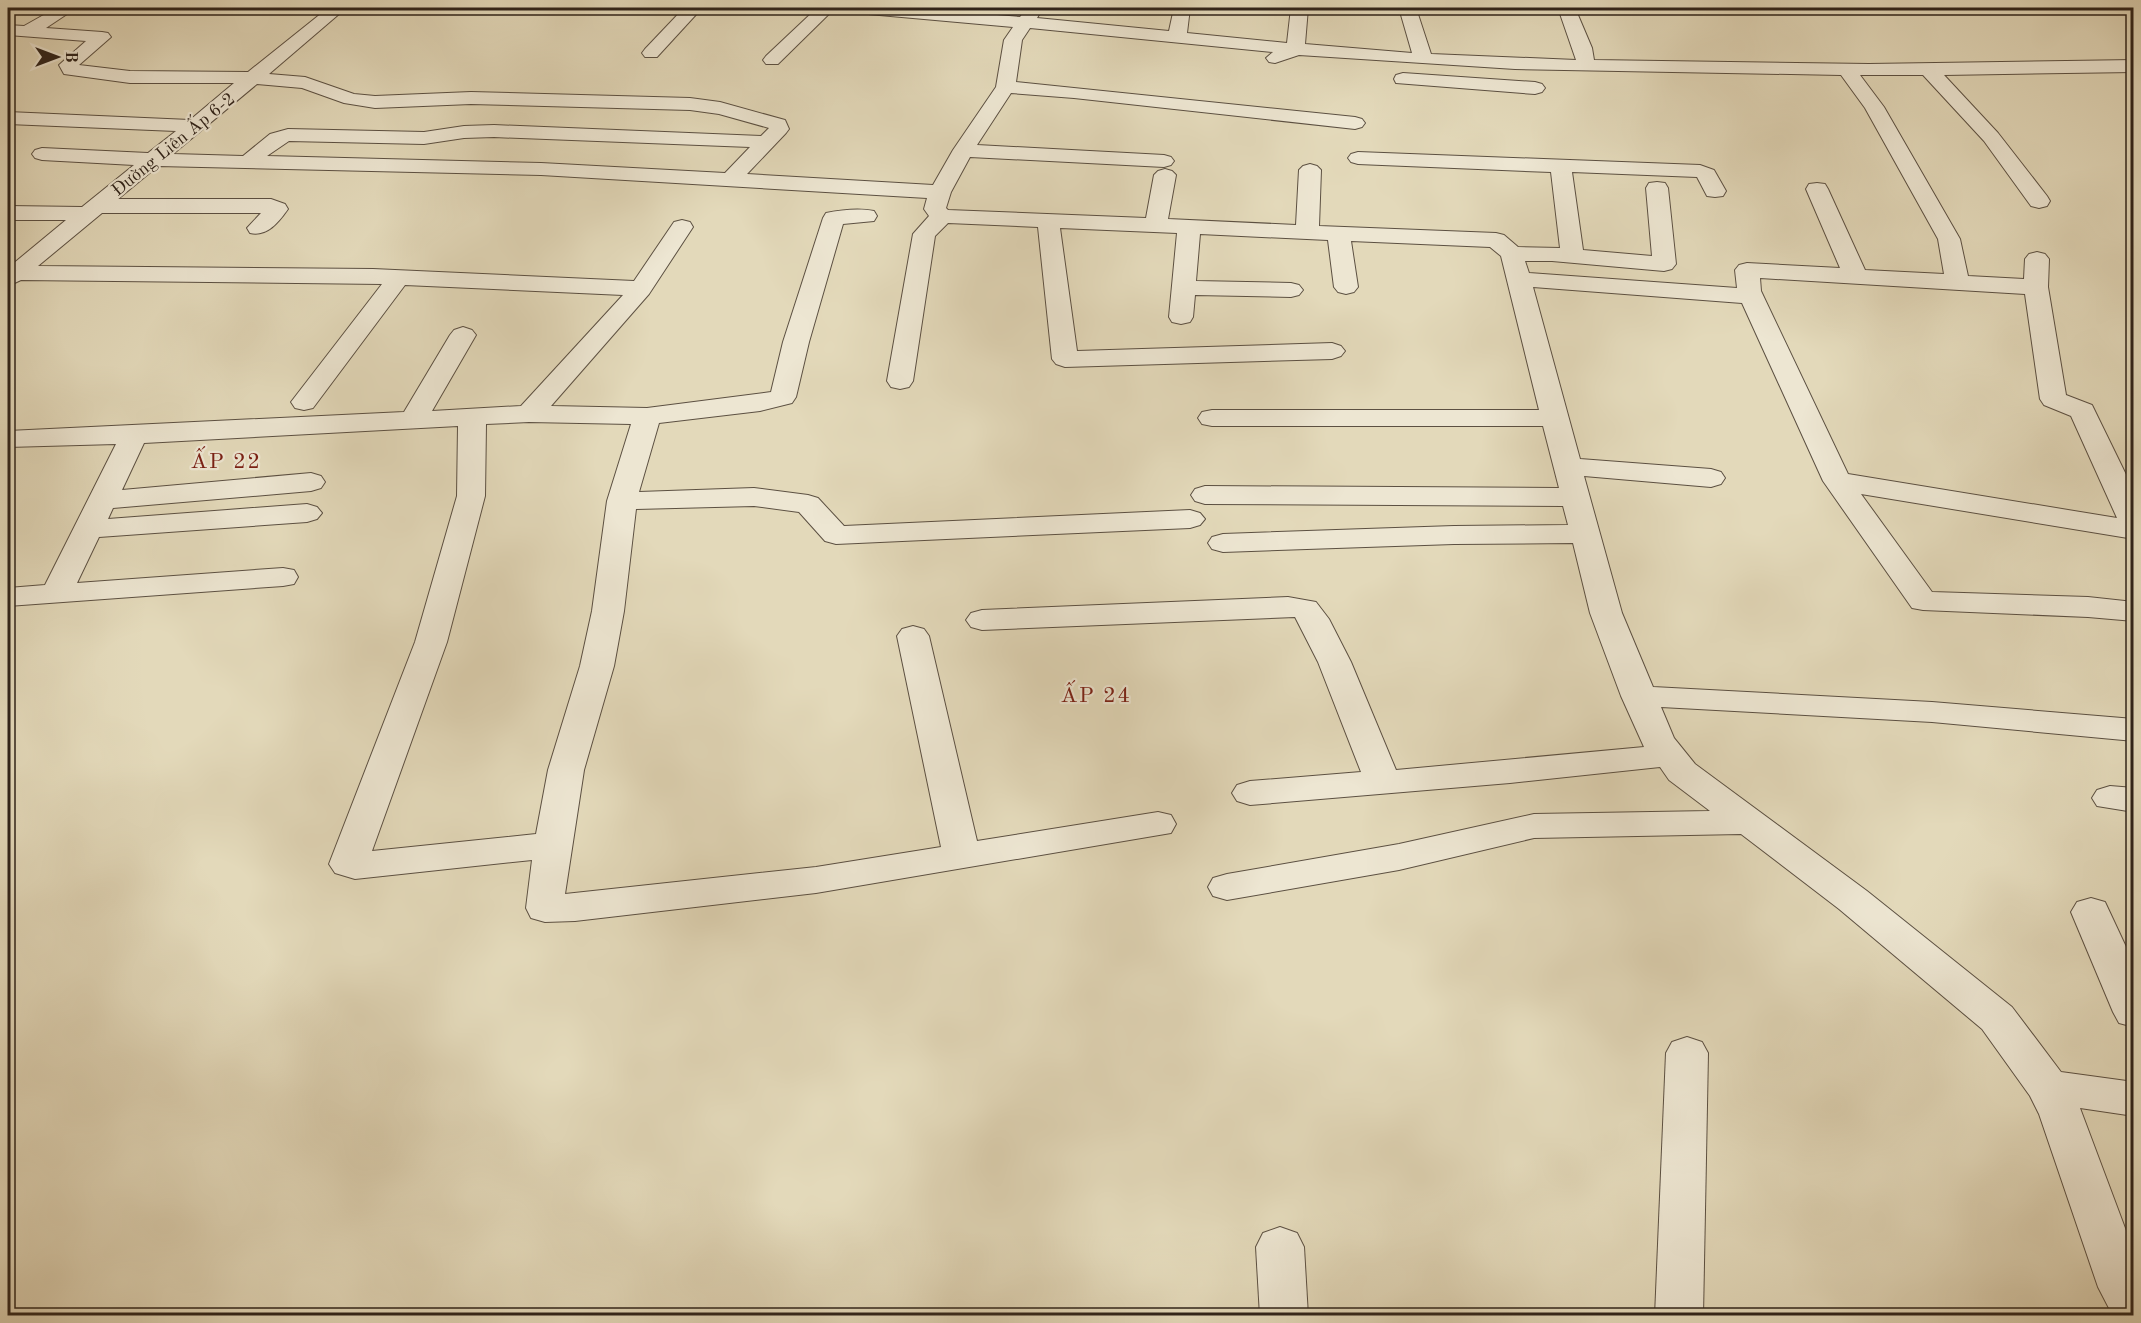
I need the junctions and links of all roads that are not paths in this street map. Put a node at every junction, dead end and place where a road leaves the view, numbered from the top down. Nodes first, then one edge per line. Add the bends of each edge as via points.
1 (67, 8) edge
2 (338, 8) edge
3 (693, 8) edge
4 (826, 8) edge
5 (857, 8) edge
6 (1182, 8) edge
7 (1300, 8) edge
8 (1408, 8) edge
9 (1567, 8) edge
10 (1031, 15) edge
11 (8, 30) edge
12 (28, 31) junction
13 (1177, 37) junction
14 (1013, 40) junction
15 (1054, 43) dead end
16 (1295, 50) junction
17 (651, 53) dead end
18 (1425, 59) junction
19 (772, 60) dead end
20 (1586, 64) junction
21 (2133, 66) edge
22 (1308, 68) dead end
23 (1927, 68) junction
24 (1846, 69) junction
25 (1383, 77) dead end
26 (253, 78) junction
27 (1006, 87) junction
28 (1535, 88) dead end
29 (8, 118) edge
30 (1355, 123) dead end
31 (195, 126) junction
32 (765, 142) junction
33 (963, 150) junction
34 (42, 154) dead end
35 (1358, 158) dead end
36 (153, 160) junction
37 (248, 162) junction
38 (1561, 166) junction
39 (1310, 170) dead end
40 (729, 182) junction
41 (1657, 189) dead end
42 (1816, 189) dead end
43 (1715, 191) dead end
44 (940, 192) junction
45 (2040, 201) dead end
46 (92, 210) junction
47 (8, 213) edge
48 (866, 216) dead end
49 (942, 216) junction
50 (1048, 220) junction
51 (1156, 225) junction
52 (1189, 226) junction
53 (682, 227) dead end
54 (258, 228) dead end
55 (1307, 232) junction
56 (1340, 233) junction
57 (1572, 256) junction
58 (2037, 259) dead end
59 (1515, 266) junction
60 (11, 276) edge
61 (399, 277) junction
62 (1856, 277) junction
63 (1957, 283) junction
64 (1346, 287) dead end
65 (2036, 287) junction
66 (1184, 288) junction
67 (641, 289) junction
68 (1292, 290) dead end
69 (1752, 296) junction
70 (1181, 317) dead end
71 (463, 335) dead end
72 (1332, 351) dead end
73 (900, 381) dead end
74 (304, 402) dead end
75 (529, 414) junction
76 (647, 416) junction
77 (472, 418) junction
78 (1212, 418) dead end
79 (1555, 418) junction
80 (413, 421) junction
81 (134, 435) junction
82 (8, 439) edge
83 (1711, 478) dead end
84 (1571, 481) junction
85 (1837, 481) junction
86 (311, 482) dead end
87 (1205, 495) dead end
88 (102, 500) junction
89 (622, 501) junction
90 (307, 513) dead end
91 (1190, 519) dead end
92 (2133, 523) edge
93 (88, 529) junction
94 (2133, 530) edge
95 (1585, 534) junction
96 (1223, 543) dead end
97 (283, 576) dead end
98 (56, 594) junction
99 (8, 597) edge
100 (2133, 612) edge
101 (982, 620) dead end
102 (913, 636) dead end
103 (1638, 696) junction
104 (2133, 730) edge
105 (1669, 755) junction
106 (1383, 782) junction
107 (1250, 793) dead end
108 (1750, 822) junction
109 (1158, 824) dead end
110 (553, 845) junction
111 (962, 857) junction
112 (1227, 886) dead end
113 (2091, 912) dead end
114 (2133, 1012) edge
115 (1687, 1053) dead end
116 (2048, 1087) junction
117 (2133, 1098) edge
118 (1280, 1247) dead end
119 (2133, 1307) edge
120 (1284, 1316) edge
121 (1679, 1316) edge

1 - 12 street
2 - 26 street, Đường Liên Ấp 6-2
3 - 17 street
4 - 19 street
5 - 10 street
6 - 13 street
7 - 16 street
8 - 18 street
9 - 20 street
10 - 13 street
10 - 14 street
11 - 12 street
12 - 26 street via 102,37 68,65 71,70 130,76
13 - 16 street
14 - 15 street
14 - 27 street
16 - 18 street
16 - 22 street via 1259,63
18 - 20 street
20 - 24 street
21 - 23 street
23 - 24 street
23 - 45 street via 1991,137
24 - 63 street via 1874,107 1949,239
25 - 28 street
26 - 31 street, Đường Liên Ấp 6-2
26 - 32 street via 313,84 367,101 471,98 712,106 778,124 779,129
27 - 30 street
27 - 33 street
29 - 31 street
31 - 36 street, Đường Liên Ấp 6-2
32 - 37 street via 494,131 424,138 288,135 278,138
32 - 40 street
33 - 44 street
33 - 51 street via 1165,168
34 - 36 street
35 - 38 street
36 - 37 street
36 - 46 street, Đường Liên Ấp 6-2
37 - 40 street via 540,170
38 - 43 street via 1700,171 1707,174
38 - 57 street
39 - 55 street
40 - 44 street
41 - 57 street via 1664,264
42 - 62 street
44 - 49 street via 935,209
46 - 47 street
46 - 54 street via 271,206 277,209
46 - 60 street, Đường Liên Ấp 6-2
48 - 76 street via 834,218 783,397 749,405
49 - 50 street
49 - 73 street via 924,234
50 - 51 street
50 - 72 street via 1065,359
51 - 52 street
52 - 55 street
52 - 66 street
53 - 67 street
55 - 56 street
56 - 59 street via 1496,240
56 - 64 street
57 - 59 street
58 - 65 street
59 - 69 street
59 - 79 street
60 - 61 street
61 - 67 street
61 - 74 street
62 - 63 street
62 - 69 street via 1747,270
63 - 65 street
65 - 92 street via 2053,399 2082,411
66 - 68 street
66 - 70 street
67 - 75 street
69 - 85 street
71 - 80 street
75 - 76 street
75 - 77 street
76 - 89 street
77 - 80 street
77 - 110 street via 471,496 434,631 348,864
78 - 79 street
79 - 84 street
80 - 81 street
81 - 82 street
81 - 88 street
83 - 84 street
84 - 87 street
84 - 95 street
85 - 94 street
85 - 100 street via 1923,601
86 - 88 street
88 - 93 street
89 - 91 street via 754,497 808,504 837,535
89 - 110 street via 597,666 566,770
90 - 93 street
93 - 98 street
95 - 96 street
95 - 103 street via 1606,613
97 - 98 street
98 - 99 street
101 - 106 street via 1266,607 1305,609 1339,674
102 - 111 street
103 - 104 street via 1932,712
103 - 105 street via 1654,734
105 - 106 street
105 - 108 street via 1682,772
106 - 107 street
108 - 112 street via 1534,826 1399,857
108 - 116 street via 1997,1018
109 - 111 street
110 - 111 street via 544,905 551,909 816,880
113 - 114 street
115 - 121 street
116 - 117 street
116 - 119 street via 2122,1287
118 - 120 street

